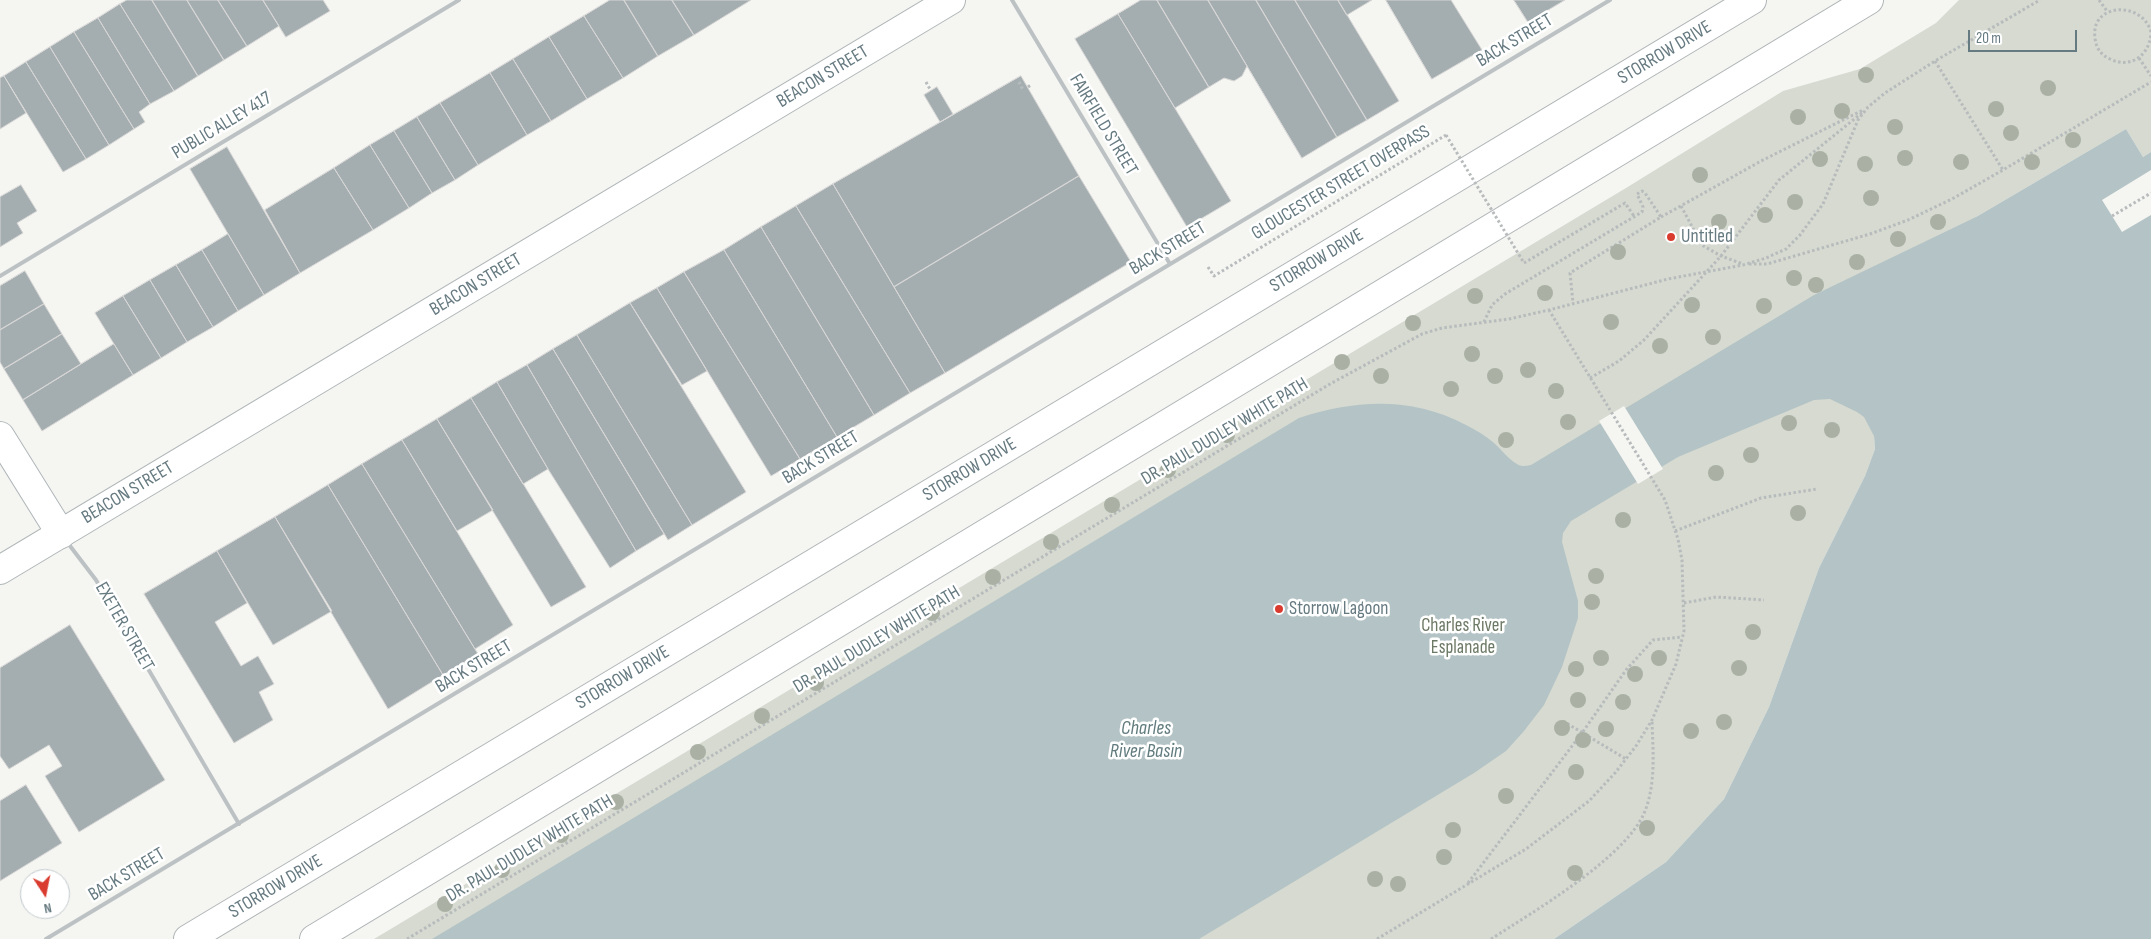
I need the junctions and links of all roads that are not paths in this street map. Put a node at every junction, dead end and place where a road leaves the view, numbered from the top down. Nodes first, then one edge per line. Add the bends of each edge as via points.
1 (459, 0) edge
2 (951, 0) edge
3 (1012, 0) edge
4 (1610, 0) edge
5 (1752, 0) edge
6 (1869, 0) edge
7 (1170, 264) junction
8 (0, 276) edge
9 (0, 436) edge
10 (61, 534) junction
11 (0, 570) edge
12 (239, 824) junction
13 (46, 939) edge
14 (188, 939) edge
15 (314, 939) edge

1 - 8 lane, PUBLIC ALLEY 417
2 - 10 main road, BEACON STREET
3 - 7 lane, FAIRFIELD STREET
4 - 7 lane, BACK STREET
5 - 14 main road, STORROW DRIVE
6 - 15 main road
7 - 12 lane, BACK STREET
9 - 10 main road, EXETER STREET
10 - 11 main road, BEACON STREET
10 - 12 lane, EXETER STREET via 96,580
12 - 13 lane, BACK STREET

